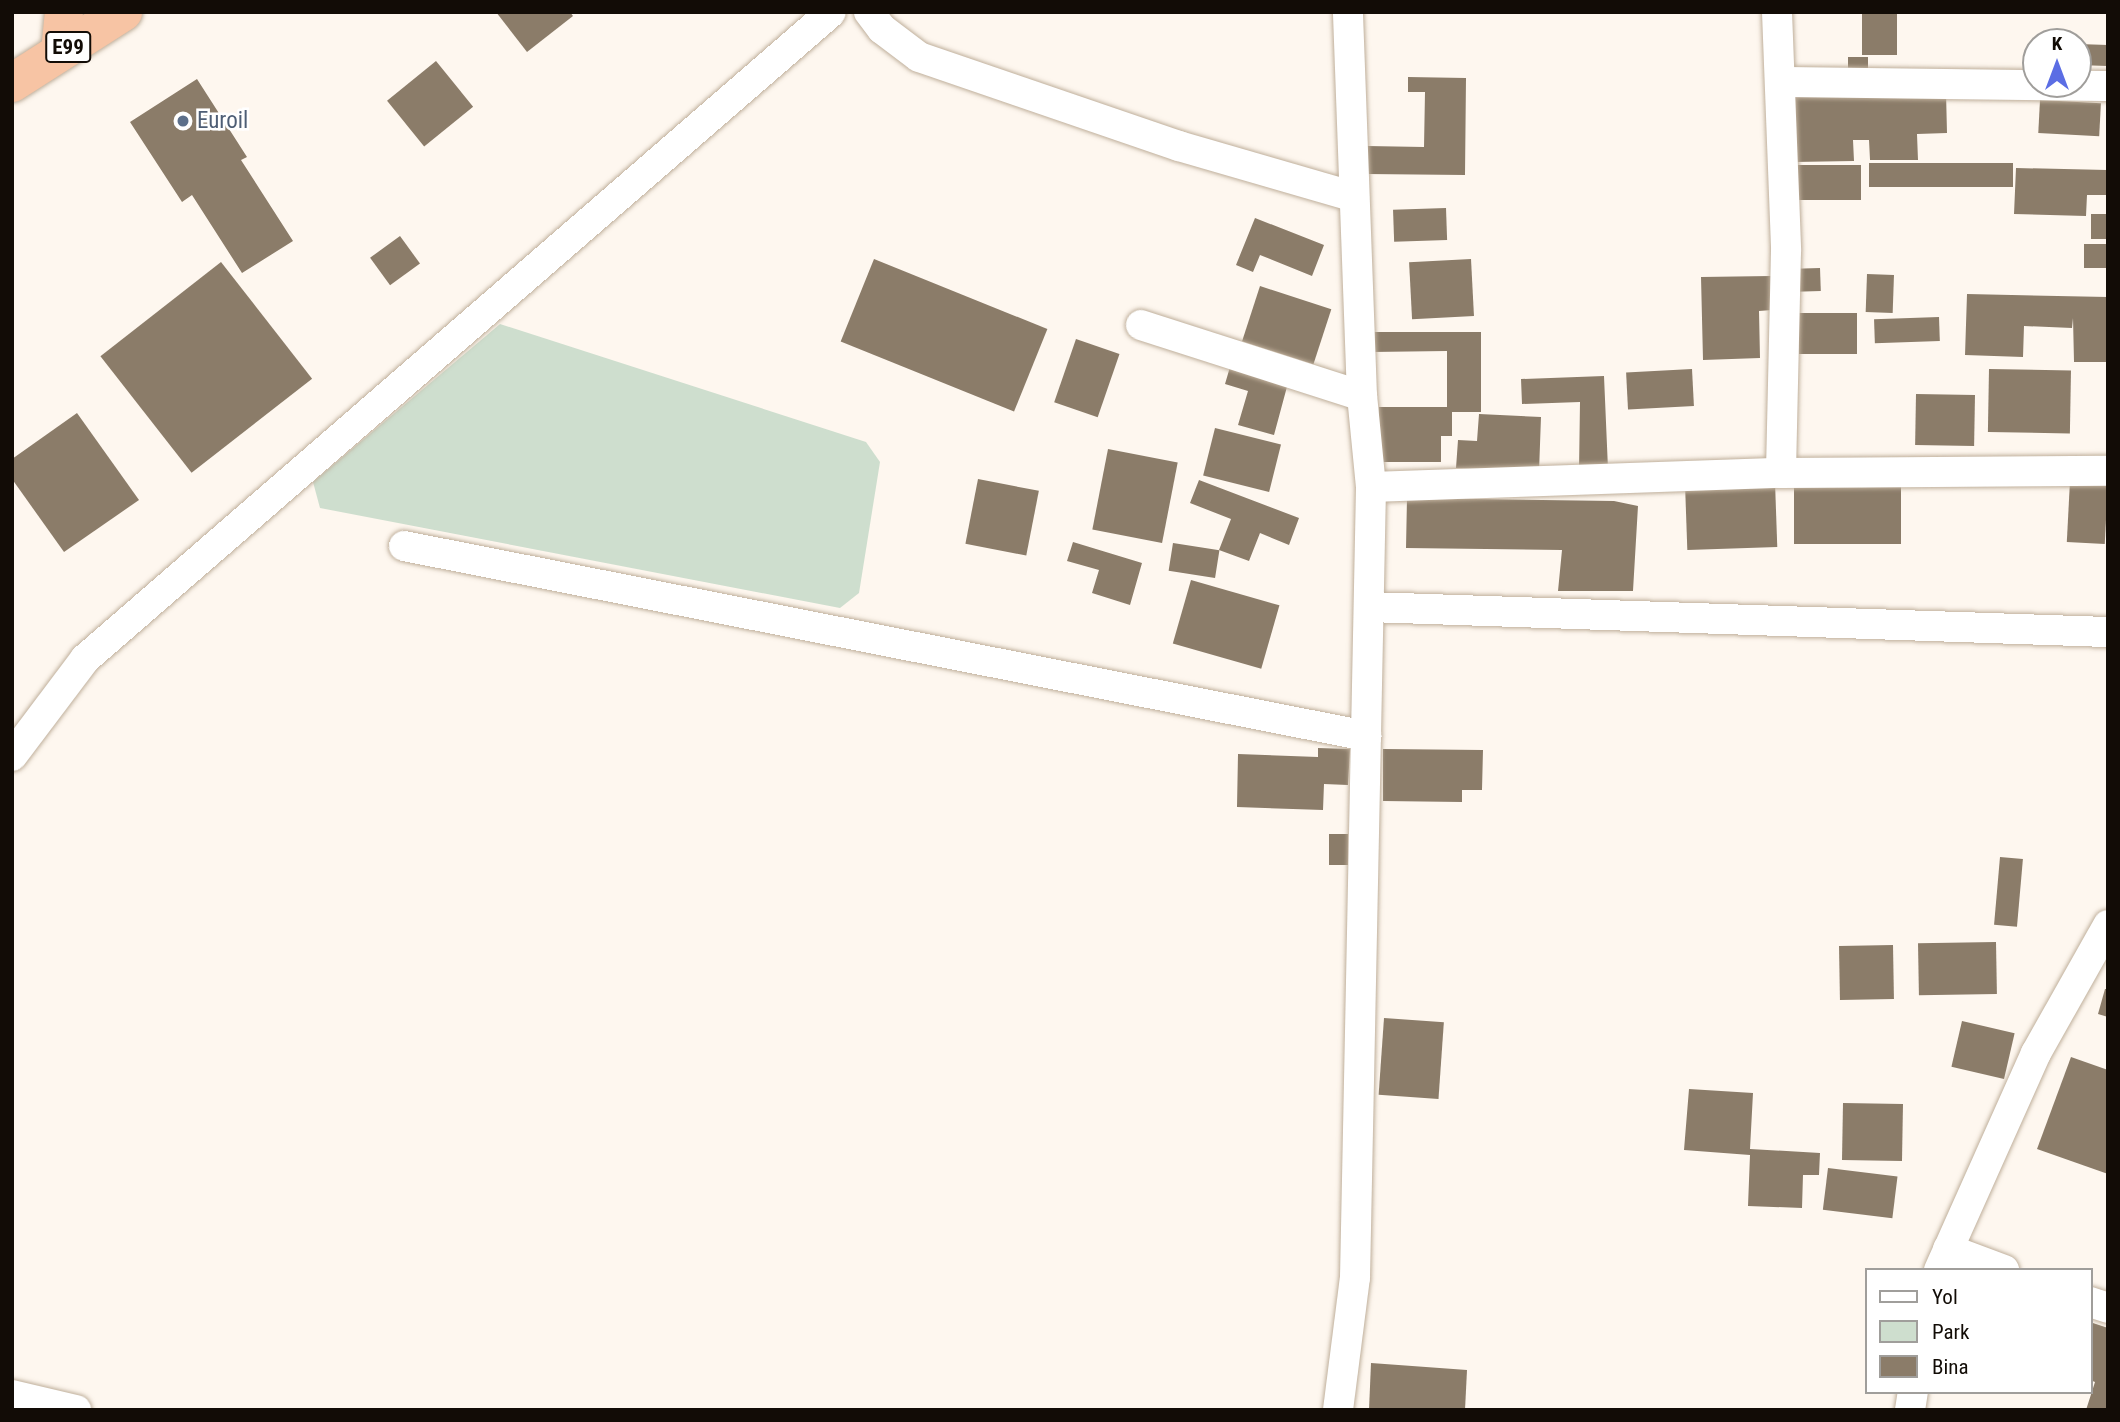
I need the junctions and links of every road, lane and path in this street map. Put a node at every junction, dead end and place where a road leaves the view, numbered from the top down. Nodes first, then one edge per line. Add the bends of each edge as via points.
1 (64, 12) edge
2 (123, 12) edge
3 (831, 12) edge
4 (869, 12) edge
5 (1348, 12) edge
6 (1777, 12) edge
7 (60, 52) junction
8 (1782, 82) junction
9 (12, 83) edge
10 (2108, 86) edge
11 (1354, 197) junction
12 (1141, 325) dead end
13 (1362, 396) junction
14 (2108, 471) edge
15 (1781, 474) junction
16 (1371, 487) junction
17 (404, 546) dead end
18 (1369, 607) junction
19 (2108, 632) edge
20 (1366, 736) junction
21 (12, 756) edge
22 (2108, 925) edge
23 (1943, 1259) edge
24 (1993, 1268) edge
25 (12, 1395) edge
26 (76, 1410) edge
27 (1338, 1410) edge

1 - 7 highway
2 - 7 highway, E99
3 - 21 street via 85,659
4 - 11 street via 882,29 919,57 1179,146
5 - 11 street
6 - 8 street
7 - 9 highway, E99
8 - 10 street
8 - 15 street via 1786,251
11 - 13 street
12 - 13 street
13 - 16 street
14 - 15 street
15 - 16 street
16 - 18 street
17 - 20 street
18 - 19 street
18 - 20 street
20 - 27 street via 1355,1278
22 - 23 street via 2036,1054
23 - 24 street
25 - 26 street

